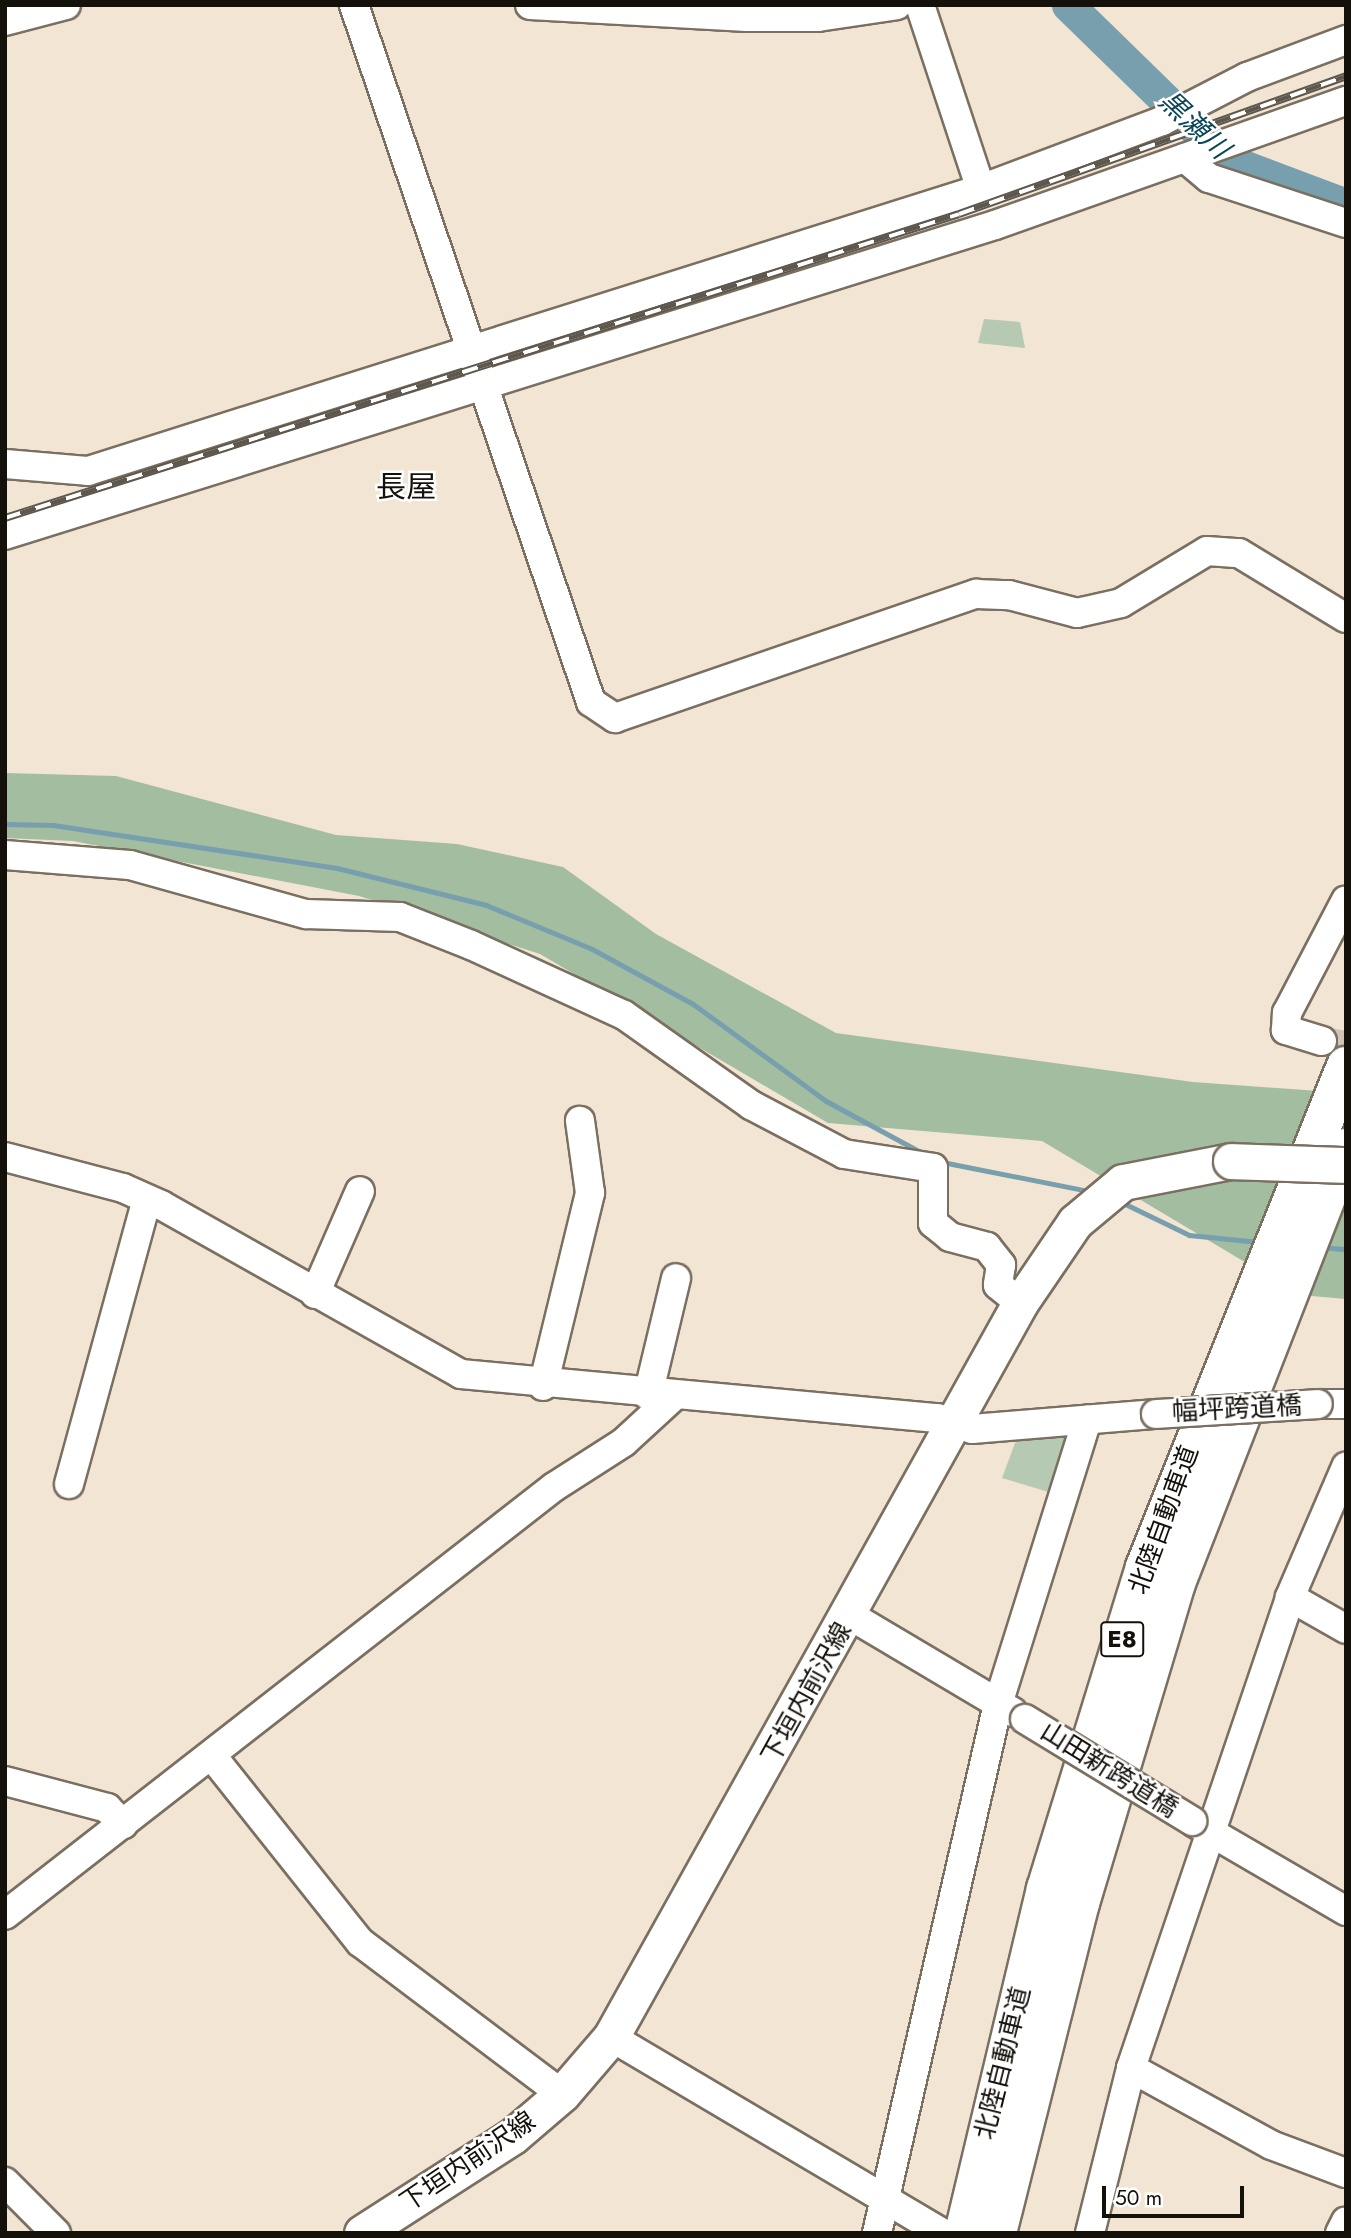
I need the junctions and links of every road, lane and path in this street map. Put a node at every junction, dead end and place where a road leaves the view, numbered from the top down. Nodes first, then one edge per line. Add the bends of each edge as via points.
1 (66, 5) edge
2 (354, 5) edge
3 (530, 5) edge
4 (897, 5) edge
5 (920, 5) edge
6 (5, 21) edge
7 (1346, 40) edge
8 (1346, 101) edge
9 (1190, 156) junction
10 (981, 190) junction
11 (1346, 223) edge
12 (470, 348) junction
13 (483, 384) junction
14 (5, 464) edge
15 (5, 536) edge
16 (1346, 618) edge
17 (5, 855) edge
18 (1346, 900) edge
19 (1334, 1054) edge
20 (580, 1121) dead end
21 (1346, 1148) edge
22 (5, 1157) edge
23 (1346, 1165) edge
24 (360, 1191) dead end
25 (147, 1199) junction
26 (676, 1278) dead end
27 (315, 1294) junction
28 (1020, 1303) junction
29 (543, 1386) junction
30 (661, 1396) junction
31 (1346, 1404) edge
32 (1087, 1420) junction
33 (953, 1423) junction
34 (1346, 1467) edge
35 (69, 1484) dead end
36 (1290, 1597) junction
37 (851, 1616) junction
38 (1346, 1629) edge
39 (998, 1704) junction
40 (212, 1756) junction
41 (5, 1781) edge
42 (123, 1824) junction
43 (1201, 1827) junction
44 (1346, 1911) edge
45 (5, 1915) edge
46 (611, 2037) junction
47 (1131, 2068) junction
48 (562, 2094) junction
49 (1346, 2173) edge
50 (5, 2182) edge
51 (882, 2200) junction
52 (1346, 2221) edge
53 (56, 2233) edge
54 (362, 2233) edge
55 (877, 2233) edge
56 (942, 2233) edge
57 (964, 2233) edge
58 (997, 2233) edge
59 (1090, 2233) edge
60 (1340, 2233) edge

1 - 6 street
2 - 12 street
3 - 4 street via 747,18 818,17
5 - 10 street
7 - 10 street via 1247,77 1162,121
8 - 9 street
9 - 11 street via 1209,178
9 - 13 street via 995,225
10 - 12 street
12 - 13 street
12 - 14 street via 88,471
13 - 15 street
13 - 16 street via 591,702 615,718 976,594 1009,596 1077,613 1121,603 1206,551 1239,553
17 - 28 street via 130,865 306,915 400,917 471,944 624,1015 751,1105 844,1154 933,1167 933,1223 950,1237 987,1247 1001,1265 998,1285
18 - 19 street via 1287,1013 1286,1030
19 - 57 highway, 北陸自動車道 / E8 via 1145,1567 1046,1888
20 - 29 street via 590,1193
21 - 58 highway, 北陸自動車道 / E8 via 1176,1583 1076,1916
22 - 25 street, 幅坪跨道橋
23 - 28 main road, 下垣内前沢線, bridge via 1231,1161 1123,1182 1075,1222
24 - 27 street
25 - 27 street, 幅坪跨道橋
25 - 35 street
26 - 30 street
27 - 29 street, 幅坪跨道橋 via 461,1374
28 - 33 main road, 下垣内前沢線
29 - 30 street, 幅坪跨道橋
30 - 33 street, 幅坪跨道橋
30 - 40 street via 624,1443 554,1487
31 - 32 street, 幅坪跨道橋, bridge
32 - 33 street, 幅坪跨道橋 via 972,1429
32 - 39 street
33 - 37 main road, 下垣内前沢線
34 - 36 street
36 - 38 street
36 - 43 street
37 - 39 street, 山田新跨道橋
37 - 46 main road, 下垣内前沢線
39 - 43 street, 山田新跨道橋, bridge
39 - 51 street
40 - 42 street
40 - 48 street via 360,1942
41 - 42 street via 107,1808
42 - 45 street
43 - 44 street, 山田新跨道橋
43 - 47 street
46 - 48 main road, 下垣内前沢線
46 - 51 street
47 - 49 street via 1271,2145
47 - 59 street
48 - 54 main road, 下垣内前沢線 via 513,2136
50 - 53 street
51 - 55 street
51 - 56 street
52 - 60 street

